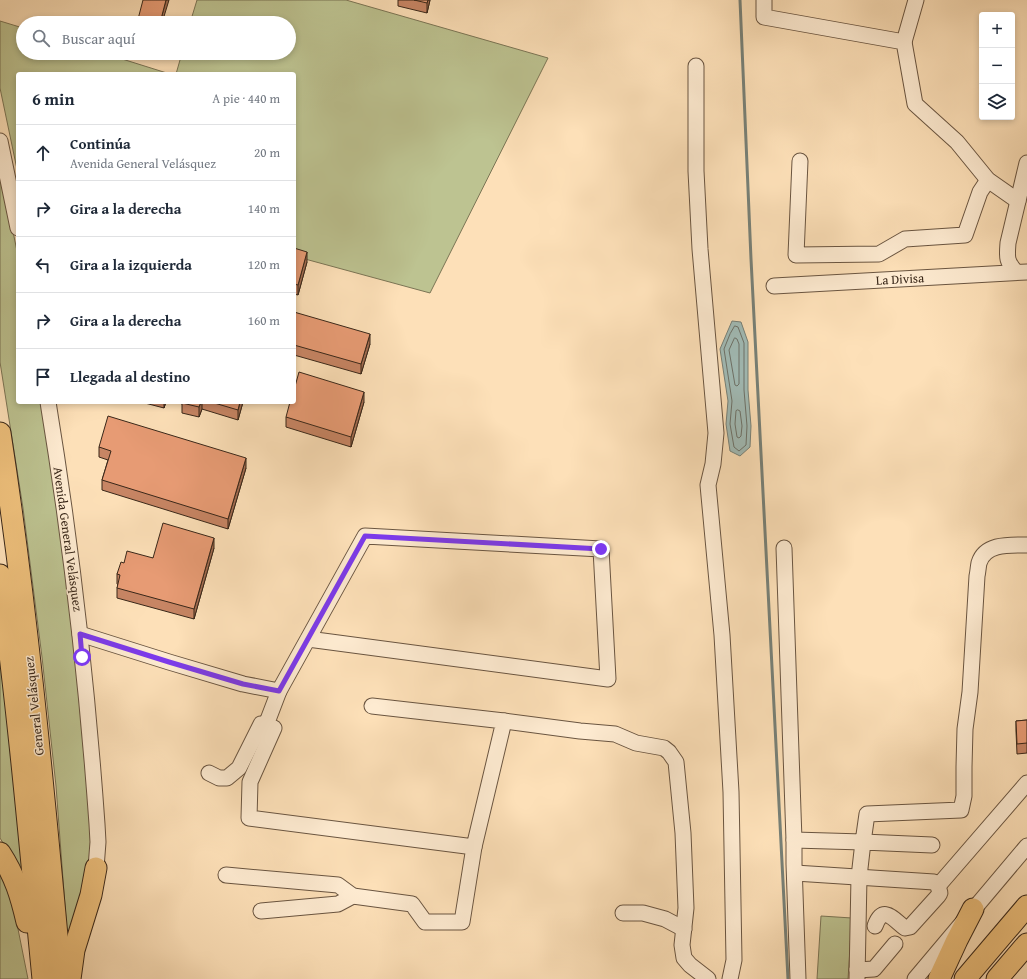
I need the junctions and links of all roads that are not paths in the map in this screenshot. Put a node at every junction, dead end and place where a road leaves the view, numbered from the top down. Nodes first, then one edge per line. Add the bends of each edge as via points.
1 (764, 0) edge
2 (916, 0) edge
3 (904, 42) junction
4 (696, 66) dead end
5 (1, 156) edge
6 (800, 161) dead end
7 (1027, 163) edge
8 (988, 180) junction
9 (1018, 201) junction
10 (16, 220) edge
11 (1021, 272) edge
12 (774, 286) dead end
13 (48, 404) edge
14 (0, 433) edge
15 (1027, 545) edge
16 (784, 548) dead end
17 (0, 575) edge
18 (80, 634) junction
19 (308, 639) junction
20 (279, 691) junction
21 (372, 706) dead end
22 (504, 721) junction
23 (266, 725) junction
24 (209, 773) dead end
25 (1027, 783) edge
26 (794, 840) junction
27 (863, 842) junction
28 (932, 845) dead end
29 (1027, 846) edge
30 (474, 847) junction
31 (0, 853) edge
32 (96, 868) joint
33 (795, 873) junction
34 (226, 875) dead end
35 (859, 877) junction
36 (938, 886) junction
37 (352, 896) junction
38 (1027, 906) edge
39 (973, 909) junction
40 (261, 911) dead end
41 (623, 913) dead end
42 (874, 926) dead end
43 (684, 929) junction
44 (895, 944) dead end
45 (1027, 944) edge
46 (857, 974) edge
47 (38, 979) edge
48 (43, 979) edge
49 (61, 979) edge
50 (70, 979) edge
51 (708, 979) edge
52 (730, 979) edge
53 (798, 979) edge
54 (914, 979) edge
55 (939, 979) edge
56 (965, 979) edge
57 (997, 979) edge

1 - 3 street via 764,16
2 - 3 street
3 - 8 street via 915,104 957,142
4 - 52 street via 696,171 700,249 716,433 708,485 722,635 731,792 734,960
5 - 10 street
6 - 8 street via 796,255 879,254 905,238 965,235 980,192
7 - 9 street
8 - 9 street
9 - 11 street via 1007,256 1009,265
11 - 12 street, La Divisa
13 - 18 street, Avenida General Velásquez
14 - 49 highway, General Velásquez via 28,642
15 - 27 street via 999,546 987,551 980,562 965,729 964,796 961,810 867,814
16 - 26 street
17 - 48 highway, General Velásquez via 22,756
18 - 20 street via 243,684
18 - 32 street, Avenida General Velásquez via 96,812
19 - 19 street via 365,536 601,549 608,679
19 - 20 street
20 - 23 street
21 - 22 street
22 - 30 street
22 - 43 street via 615,734 636,743 664,748 670,752 676,762 683,834 686,908
23 - 24 street via 261,724 239,768 227,778 219,778
23 - 30 street via 274,728 250,782 249,818
25 - 36 street
26 - 27 street
26 - 33 street
27 - 28 street
27 - 35 street
29 - 39 street
30 - 37 street via 462,922 426,922 412,904
31 - 47 highway via 11,870 20,893
32 - 50 highway via 91,895 74,950
33 - 35 street
33 - 53 street
34 - 37 street via 338,885
35 - 36 street via 934,882
35 - 46 street
36 - 42 street via 938,896 910,927 905,928 888,915 878,918
37 - 40 street via 338,904
38 - 56 highway
39 - 54 street
39 - 55 highway
41 - 43 street via 644,913 665,919
43 - 51 street via 684,958
44 - 46 street via 874,970
45 - 57 highway

